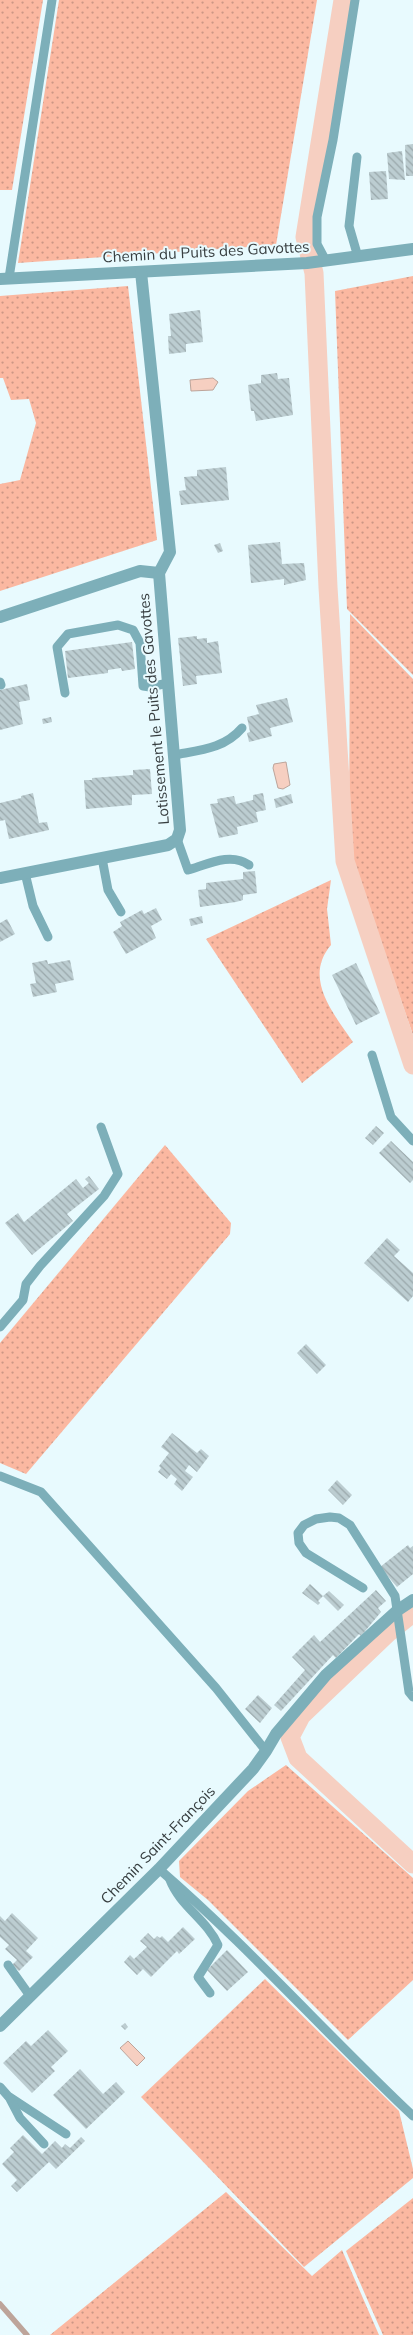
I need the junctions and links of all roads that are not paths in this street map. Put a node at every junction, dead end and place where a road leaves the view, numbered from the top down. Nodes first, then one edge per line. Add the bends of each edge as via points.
1 (52, 0) edge
2 (355, 0) edge
3 (357, 157) dead end
4 (413, 249) edge
5 (358, 257) junction
6 (326, 261) junction
7 (141, 272) junction
8 (4, 279) edge
9 (159, 573) junction
10 (0, 617) edge
11 (168, 683) junction
12 (65, 693) dead end
13 (242, 728) dead end
14 (174, 755) junction
15 (177, 839) junction
16 (102, 858) junction
17 (249, 865) dead end
18 (25, 873) junction
19 (0, 878) edge
20 (121, 912) dead end
21 (48, 937) dead end
22 (372, 1055) dead end
23 (101, 1127) dead end
24 (413, 1141) edge
25 (0, 1327) edge
26 (0, 1476) edge
27 (363, 1588) dead end
28 (413, 1600) edge
29 (398, 1610) junction
30 (413, 1697) edge
31 (266, 1751) junction
32 (159, 1869) junction
33 (170, 1879) junction
34 (8, 1966) dead end
35 (210, 1993) dead end
36 (30, 1996) junction
37 (0, 2026) edge
38 (0, 2087) edge
39 (8, 2096) junction
40 (413, 2116) edge
41 (66, 2134) dead end
42 (44, 2144) dead end

1 - 8 lane
2 - 6 lane via 317,217 317,244
3 - 5 lane via 349,226
4 - 5 street, Chemin du Puits des Gavottes
5 - 6 street, Chemin du Puits des Gavottes
6 - 7 street, Chemin du Puits des Gavottes
7 - 8 street, Chemin du Puits des Gavottes
7 - 9 street, Lotissement le Puits des Gavottes via 170,552
9 - 10 street, Lotissement le Puits des Gavottes via 140,571
9 - 11 street, Lotissement le Puits des Gavottes
11 - 12 lane via 144,686 140,643 133,630 118,625 68,634 57,647
11 - 14 street, Lotissement le Puits des Gavottes
13 - 14 lane via 232,739 218,746
14 - 15 street, Lotissement le Puits des Gavottes via 180,830
15 - 16 street, Lotissement le Puits des Gavottes via 168,845
15 - 17 lane via 188,870 228,859 241,859
16 - 18 street, Lotissement le Puits des Gavottes
16 - 20 lane via 108,890
18 - 19 street, Lotissement le Puits des Gavottes
18 - 21 lane via 33,906
22 - 24 lane via 391,1118
23 - 25 lane via 118,1174 104,1196 26,1284 23,1300
26 - 31 lane via 41,1492 216,1688
27 - 29 lane via 306,1552 299,1543 298,1533 304,1525 330,1517 339,1518 350,1526 395,1596
28 - 29 street, Chemin Saint-François
29 - 30 lane via 409,1692
29 - 31 street, Chemin Saint-François via 326,1675 281,1727
31 - 32 street, Chemin Saint-François
32 - 33 lane
32 - 36 street, Chemin Saint-François
33 - 35 lane via 176,1894 212,1933 218,1945 198,1977
33 - 40 lane
34 - 36 lane
36 - 37 street, Chemin Saint-François
38 - 39 lane
39 - 41 lane
39 - 42 lane via 20,2118

